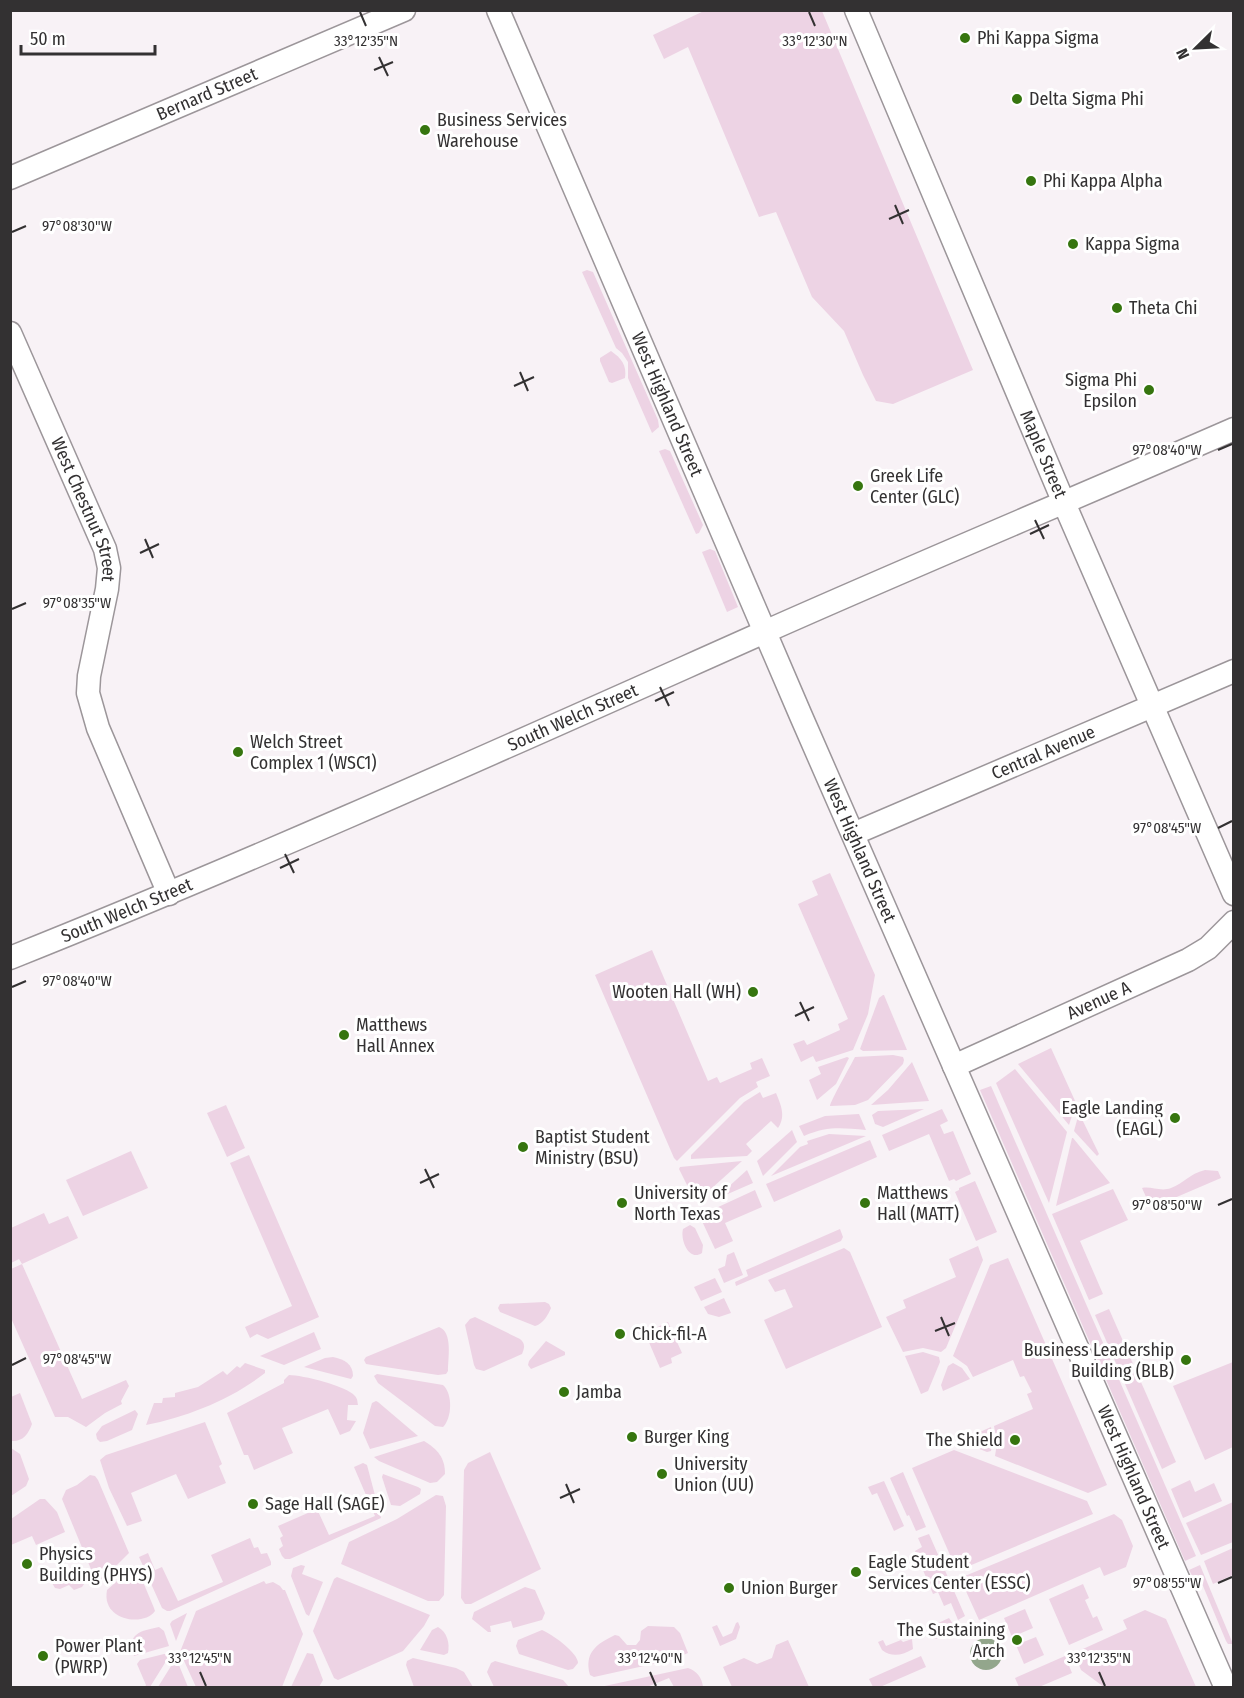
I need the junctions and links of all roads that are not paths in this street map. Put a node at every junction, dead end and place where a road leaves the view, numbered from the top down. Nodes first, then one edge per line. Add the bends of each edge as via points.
1 (404, 10) edge
2 (498, 10) edge
3 (856, 10) edge
4 (10, 178) edge
5 (10, 333) edge
6 (1233, 429) edge
7 (1064, 503) junction
8 (765, 632) junction
9 (1233, 671) edge
10 (1152, 706) junction
11 (853, 834) junction
12 (169, 894) junction
13 (1233, 894) edge
14 (1233, 922) edge
15 (10, 958) edge
16 (954, 1066) junction
17 (1226, 1688) edge

1 - 4 street, Bernard Street
2 - 8 street, West Highland Street
3 - 7 street, Maple Street
5 - 12 street, West Chestnut Street via 105,549 109,567 107,590 88,693 98,728
6 - 7 street, South Welch Street
7 - 8 street, South Welch Street
7 - 10 street, Maple Street
8 - 11 street, West Highland Street
8 - 12 street, South Welch Street
9 - 10 street, Central Avenue
10 - 11 street, Central Avenue
10 - 13 street, Maple Street
11 - 16 street, West Highland Street
12 - 15 street, South Welch Street
14 - 16 street, Avenue A via 1208,948 1188,960
16 - 17 street, West Highland Street

